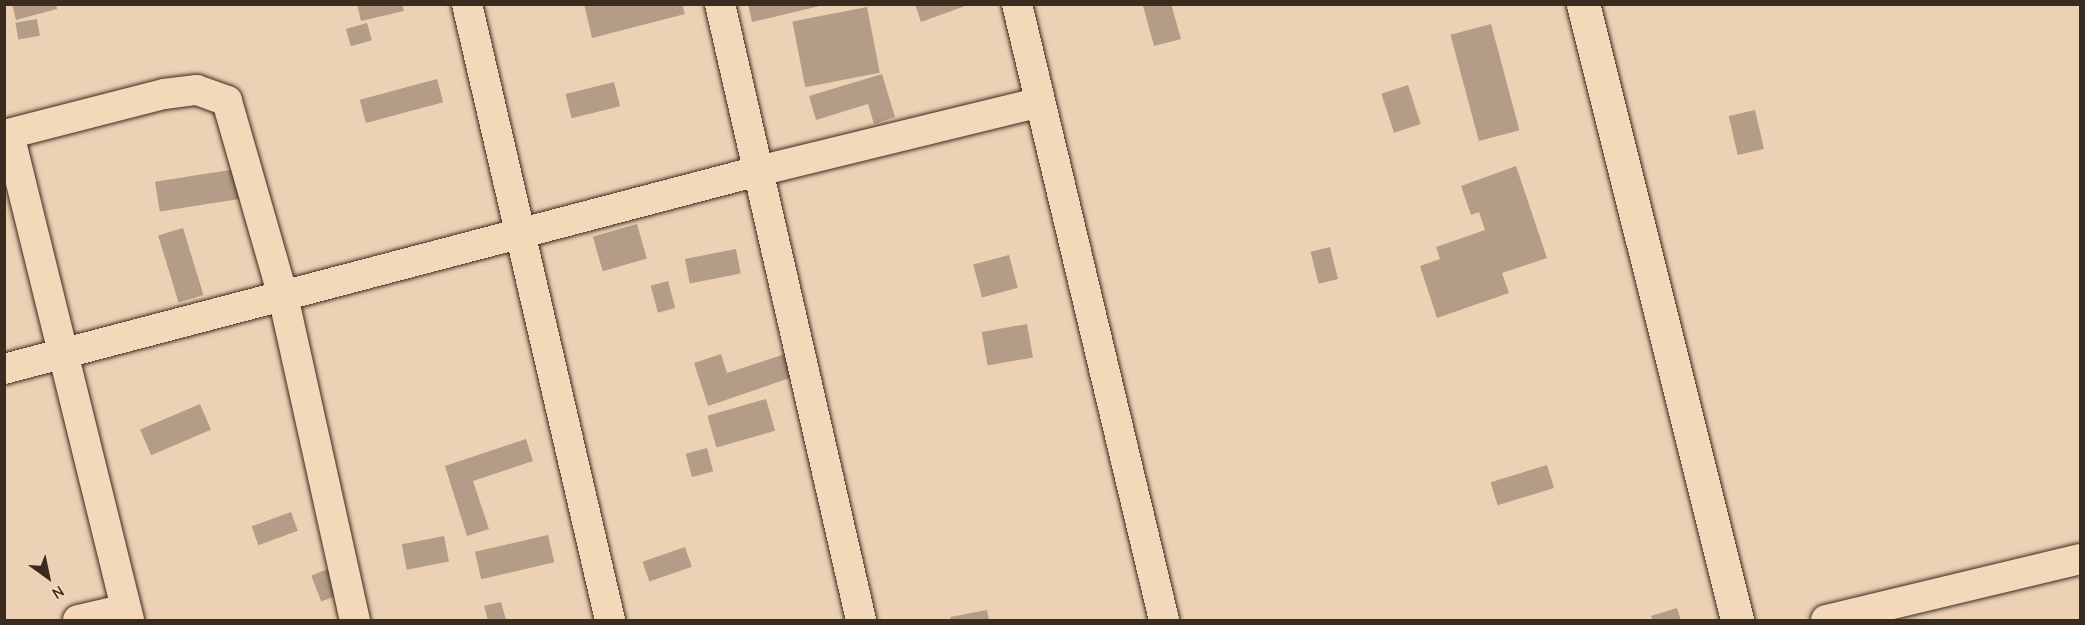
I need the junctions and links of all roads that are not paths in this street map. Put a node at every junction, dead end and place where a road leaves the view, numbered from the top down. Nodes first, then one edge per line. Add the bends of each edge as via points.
1 (467, 4) edge
2 (720, 4) edge
3 (1017, 4) edge
4 (1582, 4) edge
5 (1040, 102) junction
6 (7, 135) edge
7 (758, 171) junction
8 (519, 232) junction
9 (283, 296) junction
10 (65, 353) junction
11 (4, 369) edge
12 (2080, 559) edge
13 (128, 615) edge
14 (78, 621) edge
15 (355, 621) edge
16 (610, 621) edge
17 (861, 621) edge
18 (1164, 621) edge
19 (1737, 621) edge
20 (1826, 621) edge

1 - 8 street
2 - 7 street
3 - 5 street
4 - 19 main road
5 - 7 street
5 - 18 street
6 - 9 street via 164,93 197,90 227,101
6 - 10 street
7 - 8 street
7 - 17 street
8 - 9 street
8 - 16 street
9 - 10 street
9 - 15 street
10 - 11 street
10 - 13 street
12 - 20 street
13 - 14 street

